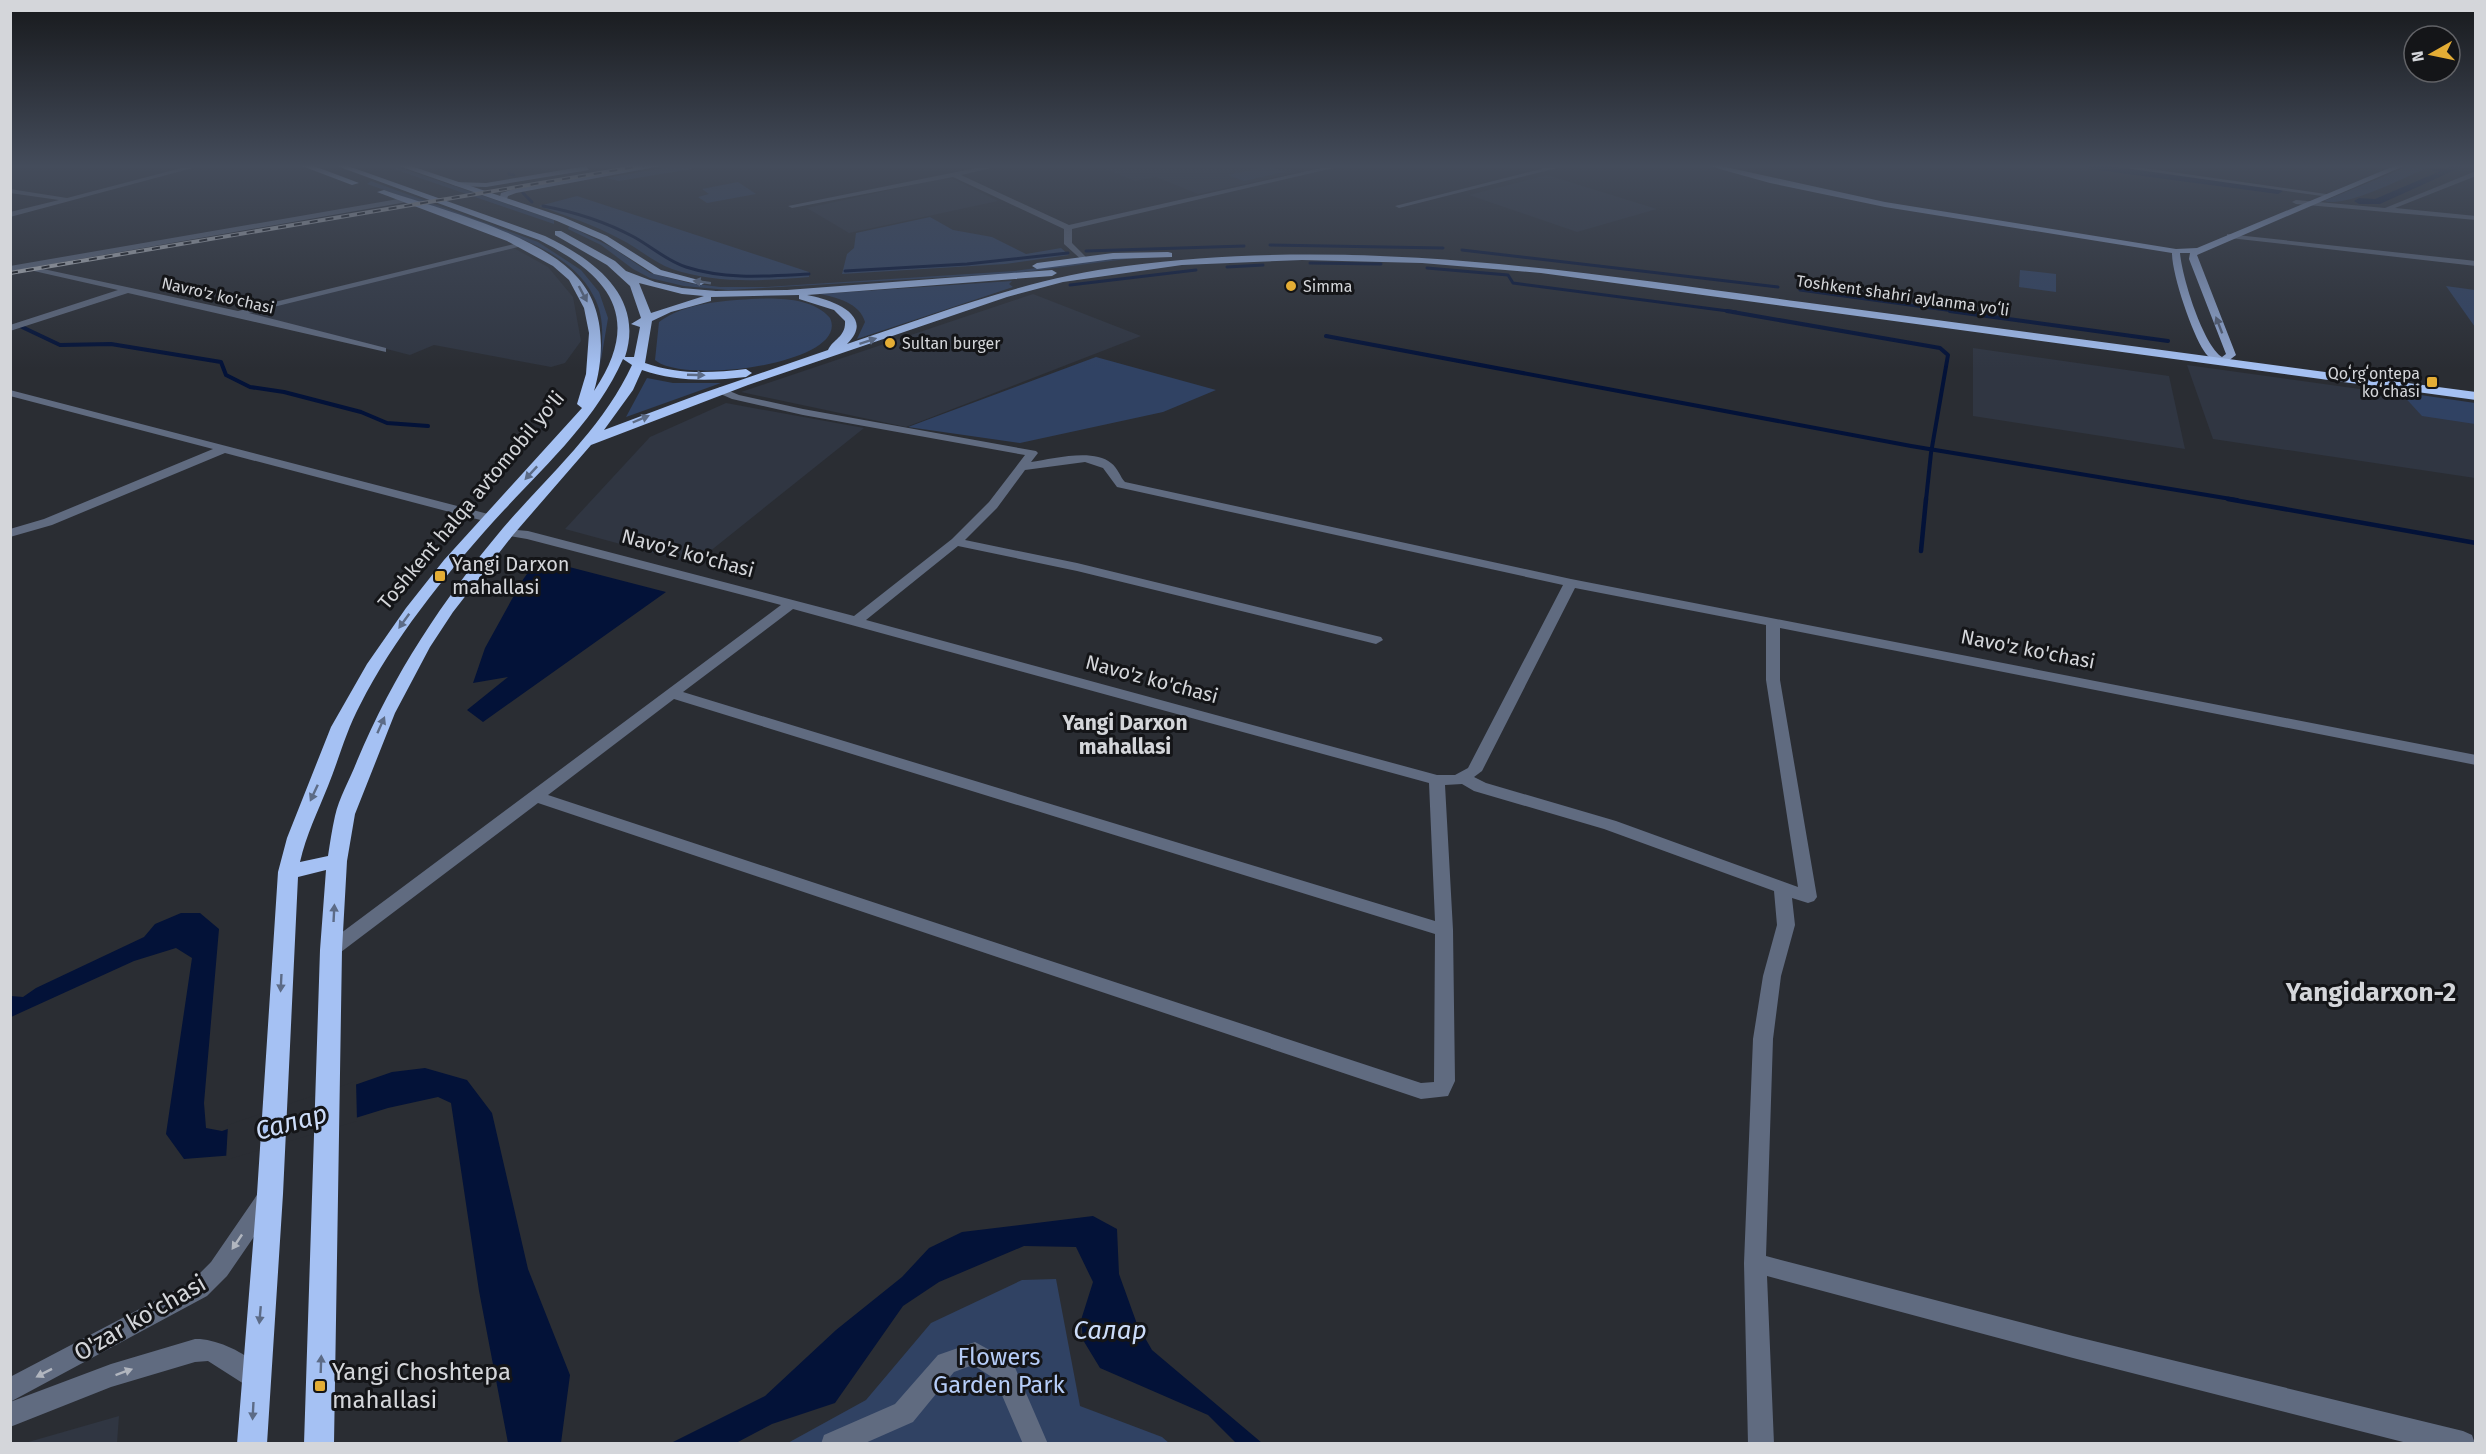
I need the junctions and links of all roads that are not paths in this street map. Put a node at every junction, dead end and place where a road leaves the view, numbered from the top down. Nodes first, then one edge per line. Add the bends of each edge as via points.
1 (207, 234) edge
2 (495, 234) edge
3 (531, 234) edge
4 (561, 234) edge
5 (594, 234) edge
6 (1068, 234) edge
7 (2079, 234) edge
8 (2087, 234) edge
9 (2217, 234) edge
10 (2235, 234) edge
11 (2230, 236) junction
12 (519, 243) junction
13 (2180, 249) junction
14 (2198, 250) junction
15 (1200, 255) junction
16 (1084, 259) junction
17 (2475, 264) edge
18 (14, 267) edge
19 (626, 274) junction
20 (1029, 275) junction
21 (1651, 281) junction
22 (1038, 285) junction
23 (128, 290) junction
24 (751, 294) junction
25 (1783, 299) junction
26 (236, 313) junction
27 (647, 319) junction
28 (10, 328) edge
29 (624, 332) junction
30 (383, 350) dead end
31 (621, 352) junction
32 (2209, 352) junction
33 (812, 359) junction
34 (2227, 359) junction
35 (639, 364) junction
36 (2475, 388) edge
37 (720, 390) junction
38 (10, 393) edge
39 (2475, 396) edge
40 (570, 430) junction
41 (587, 442) junction
42 (226, 448) junction
43 (1022, 467) junction
44 (488, 518) junction
45 (508, 532) junction
46 (10, 533) edge
47 (956, 542) junction
48 (1571, 583) junction
49 (791, 604) junction
50 (856, 621) junction
51 (1773, 621) junction
52 (1376, 640) dead end
53 (674, 694) junction
54 (2475, 760) edge
55 (1463, 778) junction
56 (1437, 780) junction
57 (537, 797) junction
58 (337, 861) junction
59 (288, 872) junction
60 (1782, 888) junction
61 (1443, 930) junction
62 (332, 950) junction
63 (270, 1194) junction
64 (1755, 1263) junction
65 (255, 1379) junction
66 (10, 1390) edge
67 (10, 1414) edge
68 (252, 1443) edge
69 (319, 1443) edge
70 (833, 1443) edge
71 (1036, 1443) edge
72 (1761, 1443) edge
73 (2463, 1443) edge

1 - 18 street
2 - 12 highway
3 - 29 highway, Toshkent halqa avtomobil yo'li via 581,259 609,286 620,306
4 - 19 highway
16 -> 5 highway via 991,270 716,284 662,273
6 - 16 street via 1068,244
7 - 13 main road
8 - 13 main road
9 - 13 main road
10 - 11 main road
11 - 14 main road
11 - 17 street
12 - 26 street
12 -> 40 highway via 562,268 582,290 590,310 595,331 593,369 588,393
13 - 14 main road
13 - 32 main road via 2175,256 2179,273
34 -> 14 main road via 2193,259
15 - 16 highway
15 - 20 highway, Toshkent shahri aylanma yoʻli
15 - 21 highway, Toshkent shahri aylanma yoʻli via 1414,253 1520,261
18 - 23 street, Navro'z ko'chasi
19 - 24 highway, Toshkent shahri aylanma yoʻli via 644,283 676,290
19 - 27 highway via 635,285
20 - 22 highway via 1021,282
20 - 24 highway, Toshkent shahri aylanma yoʻli
21 - 22 highway, Toshkent shahri aylanma yoʻli via 1441,260 1329,257 1160,266
21 - 25 highway, Toshkent shahri aylanma yoʻli
33 -> 22 highway, Toshkent shahri aylanma yoʻli
23 - 26 street, Navro'z ko'chasi
23 - 28 street
24 - 27 highway, Toshkent shahri aylanma yoʻli via 691,303
24 - 33 highway, Toshkent shahri aylanma yoʻli via 808,297 833,304 846,313 851,323 848,337
25 - 32 highway, Toshkent shahri aylanma yoʻli
25 - 34 highway, Toshkent shahri aylanma yoʻli
26 - 30 street, Navro'z ko'chasi
27 - 29 highway, Toshkent shahri aylanma yoʻli
27 - 35 highway
29 - 31 highway, Toshkent halqa avtomobil yo'li
31 - 35 highway, Toshkent shahri aylanma yoʻli
31 - 40 highway, Toshkent halqa avtomobil yo'li via 596,398
32 - 34 highway, Toshkent shahri aylanma yoʻli
35 -> 33 highway, Toshkent shahri aylanma yoʻli via 668,373 720,376
33 - 37 highway, Toshkent shahri aylanma yoʻli
34 - 36 highway, Toshkent shahri aylanma yoʻli
34 - 39 highway, Toshkent shahri aylanma yoʻli
35 - 41 highway via 620,400
41 -> 37 highway, Toshkent shahri aylanma yoʻli
37 - 43 street via 803,412 1032,453
38 - 42 street
40 -> 44 highway, Toshkent halqa avtomobil yo'li
41 - 45 highway
42 - 44 street
42 - 46 street via 48,522
43 - 47 street via 993,505
43 - 48 street, Navo'z ko'chasi via 1073,460 1103,463 1111,468 1121,485
44 -> 59 highway, Toshkent halqa avtomobil yo'li via 402,624 357,695 300,822
45 - 49 street, Navo'z ko'chasi
58 -> 45 highway via 345,814 404,676 446,610
47 - 50 street
47 - 52 street via 1077,567
48 - 51 street, Navo'z ko'chasi
48 - 55 street via 1474,771
49 - 50 street, Navo'z ko'chasi
49 - 53 street
50 - 56 street, Navo'z ko'chasi
51 - 54 street, Navo'z ko'chasi
51 - 60 street via 1773,680 1808,897
53 - 57 street
53 - 61 street
55 - 56 street, Navo'z ko'chasi
55 - 60 street via 1480,787 1610,825
56 - 61 street
57 - 61 street via 1421,1091 1441,1090 1445,1081
57 - 62 street
58 - 59 highway
62 -> 58 highway
59 -> 63 highway, Toshkent halqa avtomobil yo'li
60 - 64 street via 1786,925 1772,976 1763,1039
69 -> 62 highway
63 -> 65 highway, Toshkent halqa avtomobil yo'li
63 -> 66 street, O'zar ko'chasi via 219,1269 199,1289
64 - 72 street
64 - 73 street via 2073,1347
67 -> 65 street, O'zar ko'chasi via 164,1357 206,1349
65 -> 68 highway, Toshkent halqa avtomobil yo'li
70 - 71 street via 904,1413 946,1363 975,1353 1004,1371

